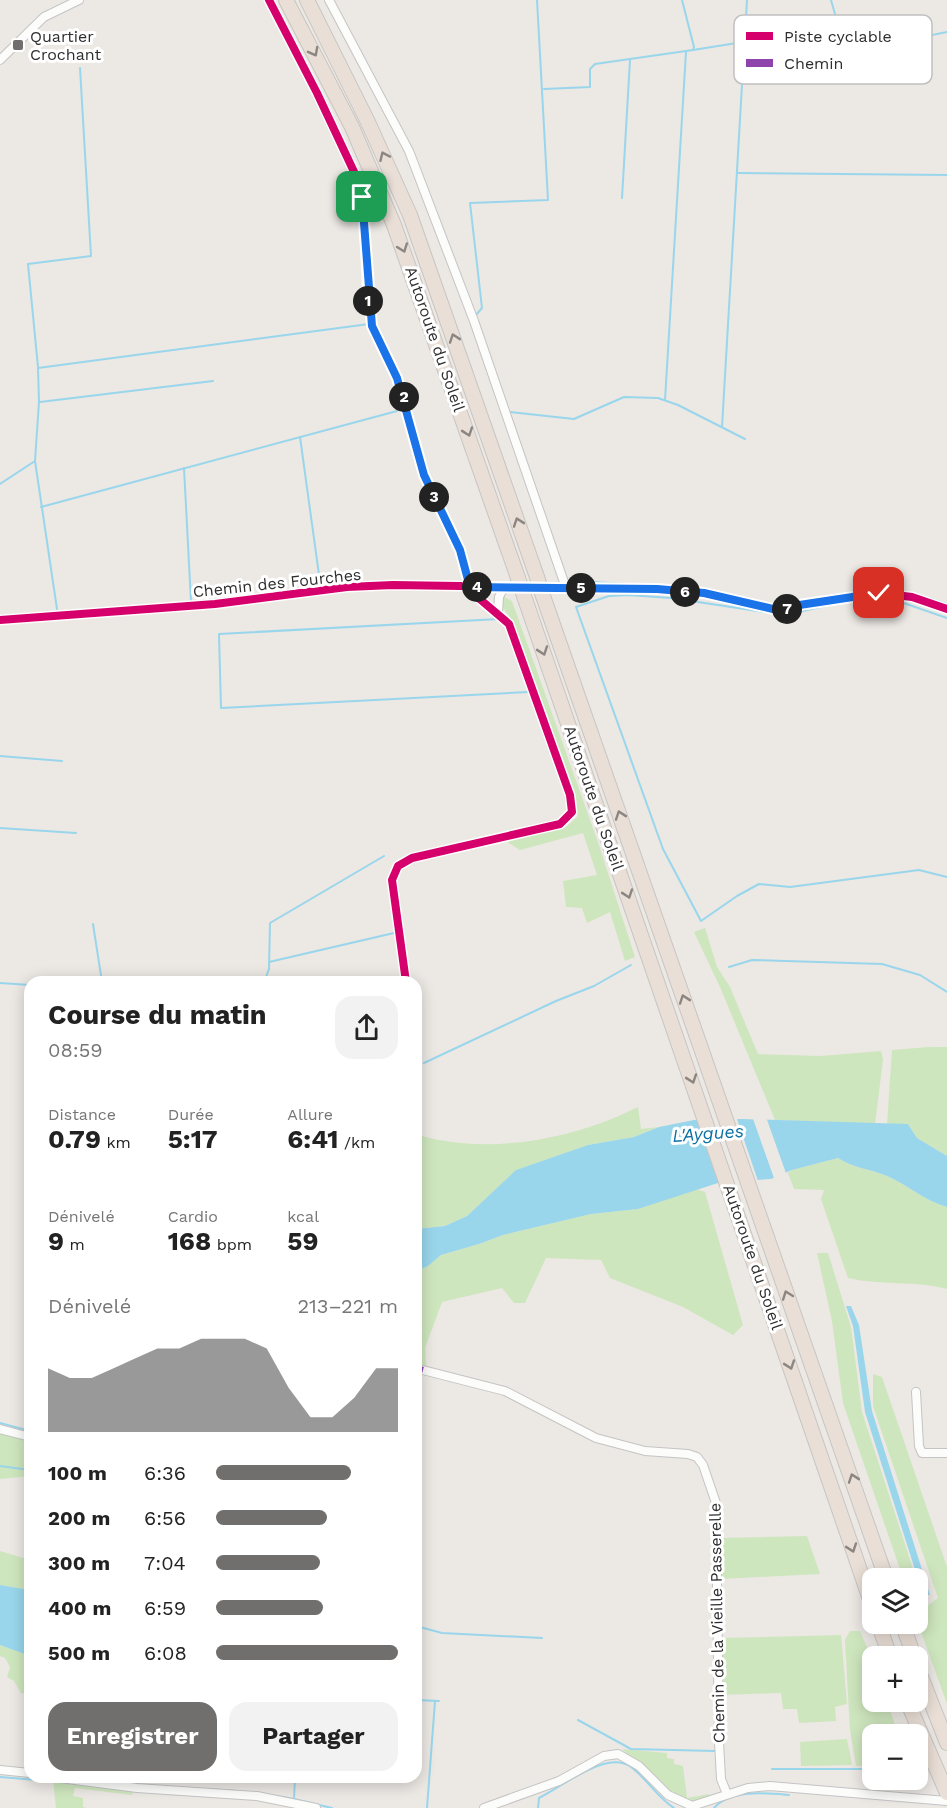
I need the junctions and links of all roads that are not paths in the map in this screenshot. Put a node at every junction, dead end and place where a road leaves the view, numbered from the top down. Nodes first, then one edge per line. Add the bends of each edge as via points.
1 (79, 0) edge
2 (268, 0) edge
3 (286, 0) edge
4 (307, 0) edge
5 (329, 0) edge
6 (0, 60) edge
7 (470, 587) junction
8 (504, 587) junction
9 (562, 588) junction
10 (947, 609) edge
11 (498, 613) junction
12 (0, 620) edge
13 (405, 976) edge
14 (423, 1370) dead end
15 (916, 1392) dead end
16 (0, 1429) edge
17 (24, 1435) edge
18 (947, 1453) edge
19 (882, 1568) edge
20 (862, 1576) edge
21 (928, 1695) edge
22 (912, 1712) edge
23 (947, 1743) edge
24 (0, 1770) edge
25 (24, 1772) edge
26 (98, 1783) edge
27 (947, 1793) edge
28 (727, 1794) junction
29 (716, 1799) junction
30 (947, 1801) edge
31 (681, 1803) junction
32 (701, 1807) edge
33 (316, 1808) edge
34 (484, 1808) edge
35 (690, 1808) edge
36 (710, 1808) edge

1 - 6 street via 44,17
2 - 7 street via 356,176 364,212 372,326 397,378 424,475 460,550
3 -> 20 highway, Autoroute du Soleil, bridge via 352,127 394,225
19 -> 4 highway, Autoroute du Soleil, bridge via 410,215
5 - 9 street via 409,151 474,321
7 - 8 street, Chemin des Fourches
7 - 11 street
7 - 12 street, Chemin des Fourches via 347,587 258,600
8 - 9 street, Chemin des Fourches
8 - 11 street
9 - 10 street, Chemin des Fourches via 704,593 773,609 879,593 912,597
11 - 13 street via 508,624 523,664 570,795 572,812 560,824 412,858 398,866 392,880
14 - 28 street, Chemin de la Vieille Passerelle via 505,1391 596,1438 645,1451 687,1454 697,1457 703,1465 716,1503 721,1779
15 - 18 street via 922,1453
16 - 17 street
21 - 23 highway
22 - 27 highway
24 - 25 street
26 - 33 street via 257,1796
28 - 29 street
28 - 30 street via 770,1786
29 - 32 street
29 - 36 street
31 - 32 street
31 - 34 street via 639,1766 618,1754 604,1756 559,1781
31 - 35 street

